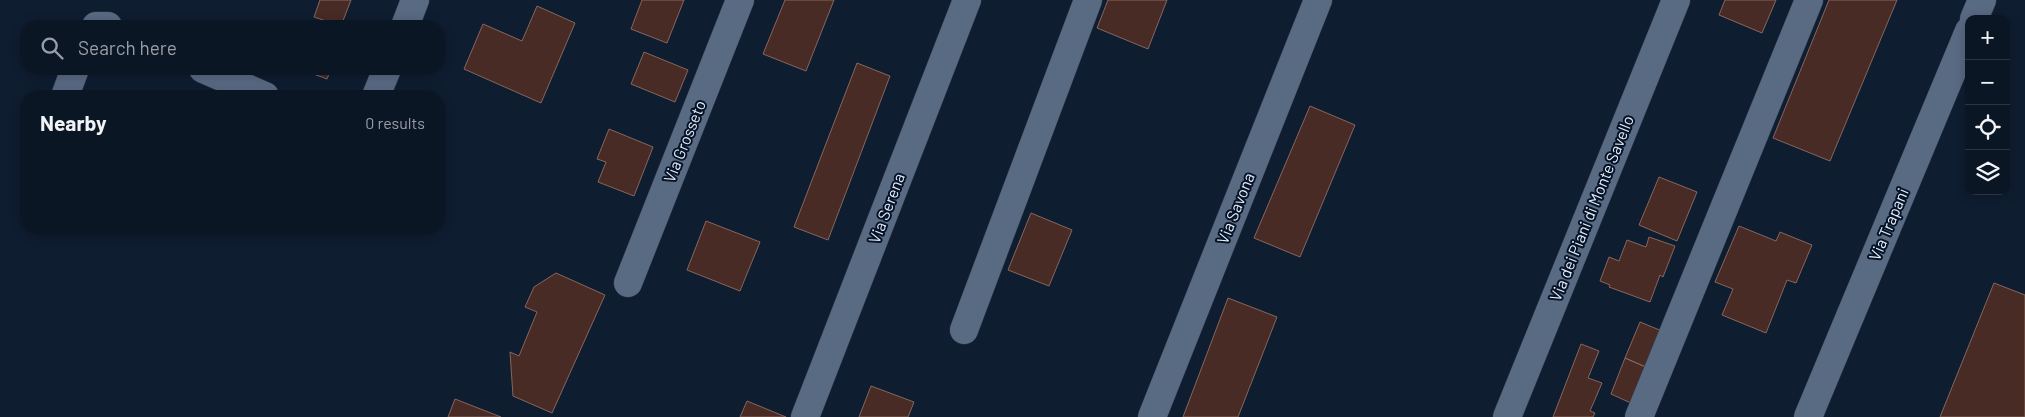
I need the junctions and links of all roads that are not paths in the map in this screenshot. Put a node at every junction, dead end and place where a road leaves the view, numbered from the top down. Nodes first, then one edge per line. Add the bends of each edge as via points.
1 (415, 0) edge
2 (740, 0) edge
3 (968, 0) edge
4 (1088, 0) edge
5 (1318, 0) edge
6 (1676, 0) edge
7 (1809, 0) edge
8 (1982, 0) edge
9 (1976, 15) edge
10 (407, 20) edge
11 (1965, 42) edge
12 (73, 75) edge
13 (218, 75) edge
14 (385, 75) edge
15 (67, 90) edge
16 (251, 90) edge
17 (378, 90) edge
18 (628, 283) dead end
19 (964, 330) dead end
20 (805, 417) edge
21 (1152, 417) edge
22 (1506, 417) edge
23 (1639, 417) edge
24 (1808, 417) edge

1 - 10 street
2 - 18 street, Via Grosseto
3 - 20 street, Via Serena
4 - 19 street
5 - 21 street, Via Savona
6 - 22 street, Via dei Piani di Monte Savello
7 - 23 street
8 - 9 street
11 - 24 street, Via Trapani
12 - 15 street
13 - 16 street
14 - 17 street

